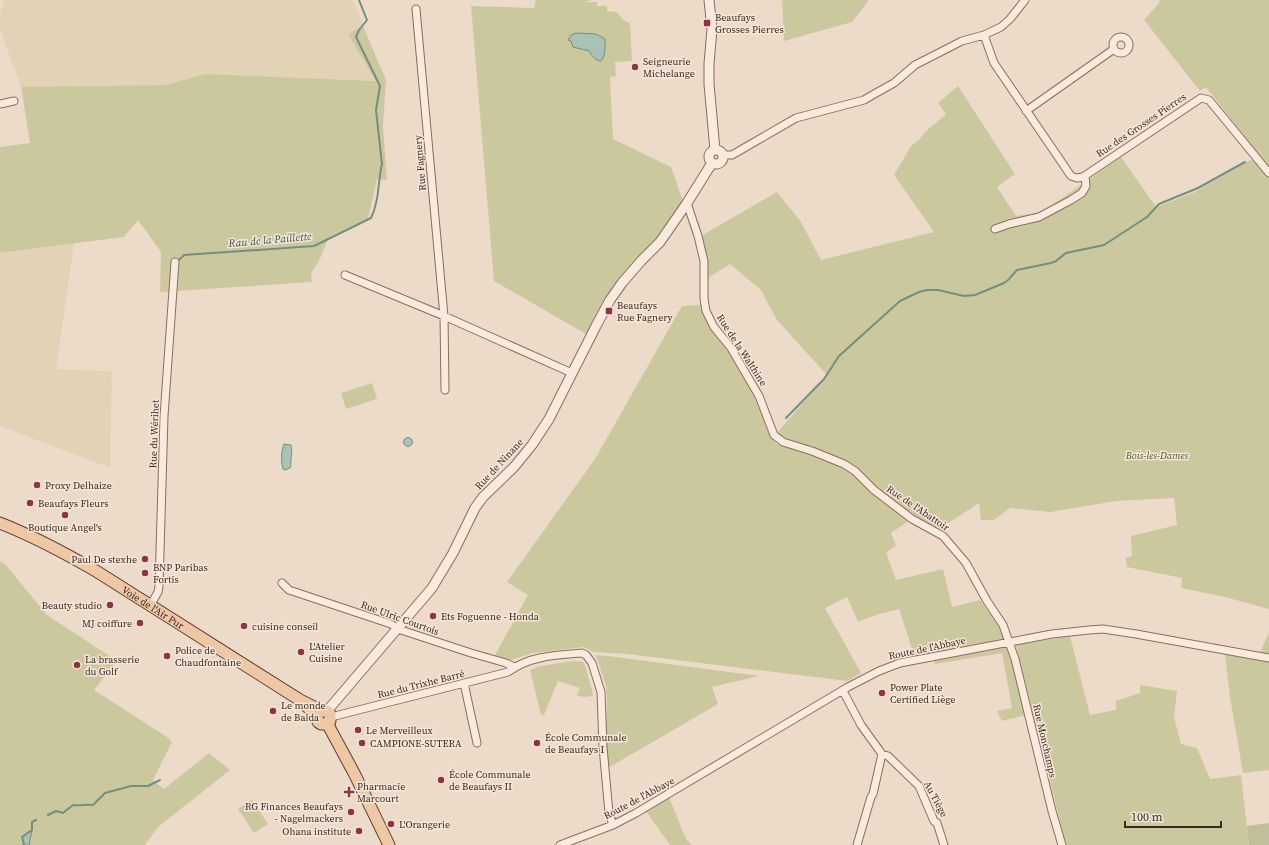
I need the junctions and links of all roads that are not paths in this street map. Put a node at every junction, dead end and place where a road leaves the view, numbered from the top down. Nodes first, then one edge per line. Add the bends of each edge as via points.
1 (709, 0) edge
2 (1025, 0) edge
3 (416, 9) dead end
4 (984, 35) junction
5 (1114, 49) dead end
6 (14, 101) dead end
7 (0, 104) edge
8 (1026, 111) junction
9 (719, 152) junction
10 (1269, 173) edge
11 (1085, 176) junction
12 (687, 203) junction
13 (995, 229) dead end
14 (175, 262) dead end
15 (345, 275) dead end
16 (444, 316) junction
17 (572, 373) junction
18 (445, 390) dead end
19 (774, 435) joint
20 (0, 523) edge
21 (282, 583) dead end
22 (150, 606) junction
23 (398, 629) junction
24 (1010, 642) junction
25 (1269, 658) edge
26 (514, 667) junction
27 (464, 683) junction
28 (843, 691) junction
29 (325, 716) junction
30 (477, 743) dead end
31 (882, 754) junction
32 (613, 825) junction
33 (385, 843) edge
34 (560, 845) edge
35 (857, 845) edge
36 (944, 845) edge
37 (1062, 845) edge

1 - 9 street via 712,29 709,84
2 - 4 street via 1001,28
3 - 16 street, Rue Fagnery
4 - 8 street via 994,63
4 - 9 street via 962,42 915,65 894,83 864,100 802,116 732,155
5 - 8 street
6 - 7 street
8 - 11 street via 1071,176
9 - 12 street, Rue de Ninane via 721,162 712,163
10 - 11 street, Rue des Grosses Pierres via 1209,100 1200,98
11 - 13 street via 1086,186 1082,193 1071,200 1039,217
12 - 17 street, Rue de Ninane via 660,242 622,283 610,300
12 - 19 street, Rue de la Walthine via 702,255 706,311 759,396
14 - 22 street, Rue du Wérihet via 164,416 159,586
15 - 16 street
16 - 17 street
16 - 18 street, Rue Fagnery
17 - 23 street, Rue de Ninane via 549,419 532,445 483,497 432,588
19 - 24 street, Rue de l'Abattoir via 783,442 844,464 908,516 943,536 966,563 1003,625
20 - 22 main road, Voie de l'Air Pur via 68,554
21 - 23 street, Rue Ulric Courtois via 289,590 391,624
22 - 29 main road, Voie de l'Air Pur
23 - 26 street, Rue Ulric Courtois
23 - 29 street, Rue de Ninane
24 - 25 street, Route de l'Abbaye via 1076,630 1103,630
24 - 28 street, Route de l'Abbaye via 891,666
24 - 37 street, Rue Monchamps
26 - 27 street, Rue du Trixhe Barré via 508,672
26 - 32 street, Rue du Trixhe Barré via 549,656 582,653 590,659 601,692 609,813
27 - 29 street, Rue du Trixhe Barré
27 - 30 street
28 - 31 street, Au Tiège via 861,725
28 - 32 street, Route de l'Abbaye
29 - 33 main road
31 - 35 street
31 - 36 street, Au Tiège via 888,756 919,786 937,823
32 - 34 street, Route de l'Abbaye

